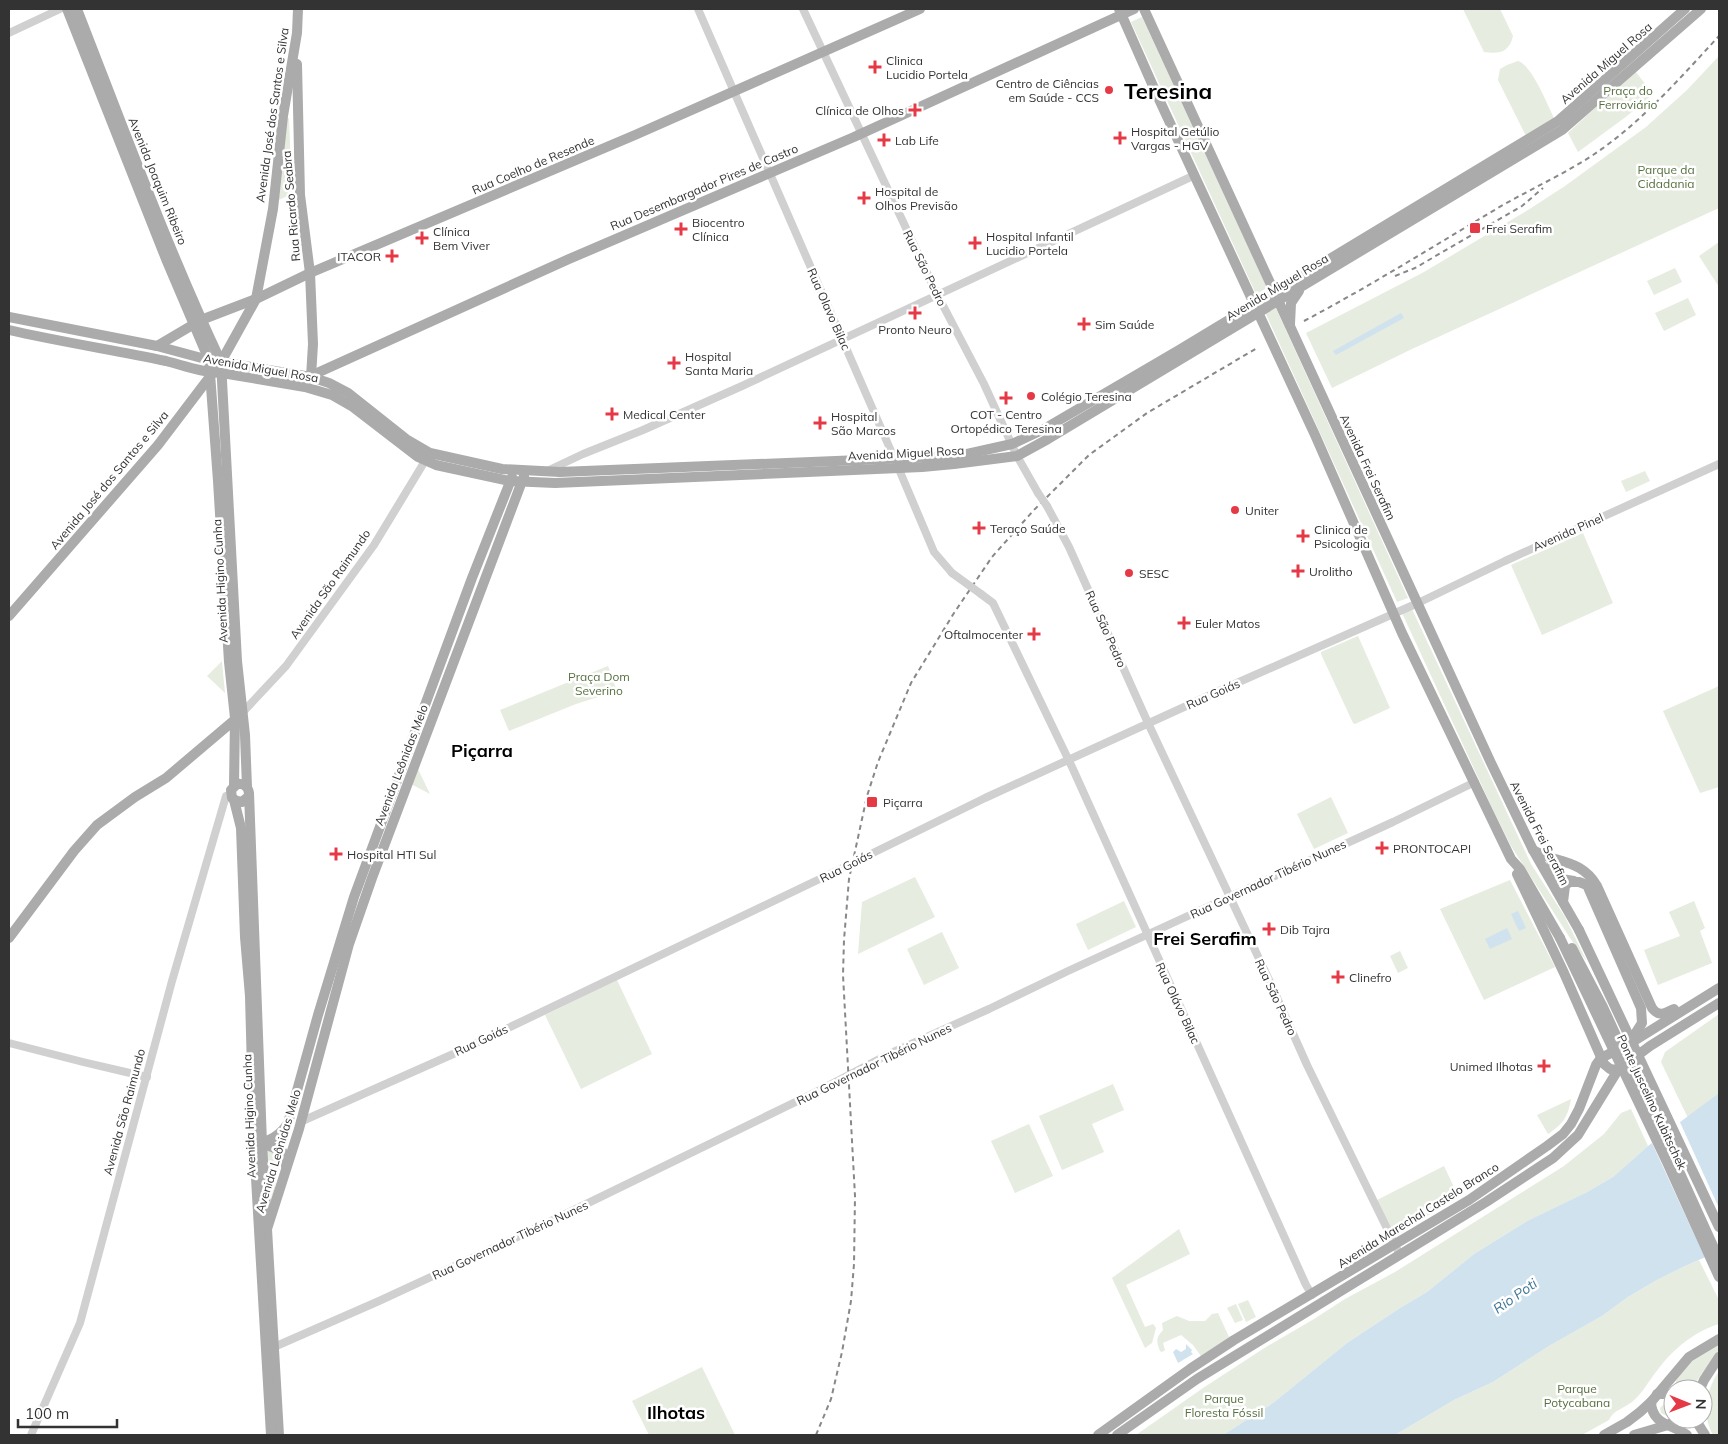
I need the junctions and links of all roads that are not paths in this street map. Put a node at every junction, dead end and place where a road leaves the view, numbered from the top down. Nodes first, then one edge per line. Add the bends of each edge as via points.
1 (60, 9) edge
2 (67, 9) edge
3 (76, 9) edge
4 (298, 9) edge
5 (698, 9) edge
6 (803, 9) edge
7 (920, 9) edge
8 (1134, 9) edge
9 (1144, 9) edge
10 (1685, 9) edge
11 (1701, 9) edge
12 (1121, 12) edge
13 (9, 33) edge
14 (297, 33) junction
15 (824, 53) junction
16 (734, 91) junction
17 (862, 133) junction
18 (770, 173) junction
19 (1195, 175) junction
20 (310, 273) junction
21 (1304, 286) junction
22 (937, 294) junction
23 (1276, 297) junction
24 (256, 299) junction
25 (1254, 304) junction
26 (1259, 314) junction
27 (9, 317) edge
28 (197, 323) junction
29 (1290, 327) junction
30 (9, 330) edge
31 (842, 340) junction
32 (157, 346) junction
33 (209, 360) junction
34 (221, 362) junction
35 (331, 366) junction
36 (211, 373) junction
37 (222, 374) junction
38 (311, 377) junction
39 (329, 382) junction
40 (281, 383) junction
41 (1012, 444) junction
42 (1017, 456) junction
43 (427, 457) junction
44 (896, 463) junction
45 (1719, 464) edge
46 (515, 471) junction
47 (527, 471) junction
48 (545, 472) junction
49 (510, 481) junction
50 (521, 482) junction
51 (993, 603) joint
52 (1418, 603) junction
53 (1394, 614) junction
54 (9, 617) edge
55 (9, 626) edge
56 (239, 716) junction
57 (1148, 723) junction
58 (1068, 760) junction
59 (1475, 782) junction
60 (248, 791) junction
61 (233, 793) junction
62 (1532, 850) junction
63 (1511, 859) junction
64 (1568, 862) junction
65 (1561, 879) junction
66 (1574, 881) junction
67 (1229, 896) junction
68 (1563, 903) junction
69 (1579, 930) joint
70 (1147, 935) junction
71 (1563, 937) junction
72 (9, 938) edge
73 (1719, 988) edge
74 (1640, 993) junction
75 (1705, 997) junction
76 (1719, 1003) edge
77 (9, 1043) edge
78 (1629, 1044) junction
79 (1601, 1058) junction
80 (1618, 1070) junction
81 (147, 1077) junction
82 (300, 1122) junction
83 (258, 1144) junction
84 (286, 1170) junction
85 (1719, 1227) edge
86 (267, 1229) junction
87 (1395, 1245) junction
88 (1400, 1255) junction
89 (1719, 1259) edge
90 (1719, 1277) edge
91 (1312, 1295) junction
92 (1719, 1339) edge
93 (274, 1347) junction
94 (1719, 1357) edge
95 (1711, 1368) junction
96 (1190, 1369) junction
97 (1197, 1379) junction
98 (1705, 1379) edge
99 (1707, 1379) edge
100 (1663, 1396) edge
101 (1654, 1398) junction
102 (1663, 1422) edge
103 (1663, 1427) edge
104 (1676, 1429) edge
105 (30, 1435) edge
106 (271, 1435) edge
107 (279, 1435) edge
108 (1098, 1435) edge
109 (1117, 1435) edge
110 (1604, 1435) edge
111 (1636, 1435) edge
112 (1649, 1435) edge
113 (1688, 1435) edge

1 - 13 street
2 - 28 main road, Avenida Joaquim Ribeiro
3 - 28 main road, Avenida Joaquim Ribeiro
4 - 14 main road, Avenida José dos Santos e Silva
5 - 16 street, Rua Olavo Bilac
6 - 15 street, Rua São Pedro
7 - 15 main road, Rua Coelho de Resende
8 - 12 main road, Rua Desembargador Pires de Castro
9 - 23 main road, Avenida Frei Serafim
10 - 23 main road, Avenida Miguel Rosa via 1558,121
11 - 21 main road, Avenida Miguel Rosa via 1562,130
12 - 17 main road, Rua Desembargador Pires de Castro
12 - 19 main road
14 - 20 main road, Rua Ricardo Seabra via 300,195
14 - 24 main road, Avenida José dos Santos e Silva
15 - 16 main road, Rua Coelho de Resende
15 - 17 street, Rua São Pedro
16 - 18 street, Rua Olavo Bilac
16 - 20 main road, Rua Coelho de Resende
17 - 18 main road, Rua Desembargador Pires de Castro
17 - 22 street, Rua São Pedro
18 - 31 street, Rua Olavo Bilac
18 - 35 main road, Rua Desembargador Pires de Castro via 569,258
19 - 22 street
19 - 25 main road
20 - 24 main road, Rua Coelho de Resende
20 - 38 main road, Rua Ricardo Seabra
21 - 23 main road, Avenida Miguel Rosa
21 - 29 main road via 1292,303
22 - 31 street
22 - 41 street, Rua São Pedro
23 - 25 main road, Avenida Miguel Rosa
23 - 26 main road, Avenida Miguel Rosa
23 - 29 main road, Avenida Frei Serafim
24 - 28 main road, Rua Coelho de Resende
24 - 34 main road, Avenida José dos Santos e Silva
25 - 26 main road
25 - 41 main road, Avenida Miguel Rosa via 1095,401
26 - 42 main road, Avenida Miguel Rosa
26 - 53 main road
27 - 32 main road, Avenida Miguel Rosa
28 - 32 main road, Rua Coelho de Resende
28 - 33 main road, Avenida Joaquim Ribeiro
28 - 34 main road, Avenida Joaquim Ribeiro
29 - 52 main road, Avenida Frei Serafim
30 - 36 main road, Avenida Miguel Rosa
31 - 44 street, Rua Olavo Bilac
31 - 48 street
32 - 33 main road, Avenida Miguel Rosa
33 - 34 main road, Avenida Miguel Rosa
33 - 36 main road, Avenida Higino Cunha
34 - 36 main road, Avenida José dos Santos e Silva
34 - 37 main road, Avenida Higino Cunha
34 - 38 main road, Avenida Miguel Rosa
35 - 38 main road, Rua Desembargador Pires de Castro
35 - 39 main road via 326,372
36 - 37 main road, Avenida Miguel Rosa
36 - 54 main road, Avenida José dos Santos e Silva via 158,445
36 - 56 main road, Avenida Higino Cunha via 229,662
37 - 40 main road, Avenida Miguel Rosa
37 - 56 main road, Avenida Higino Cunha
38 - 39 main road, Avenida Miguel Rosa
38 - 40 main road, Rua Desembargador Pires de Castro
39 - 43 main road, Avenida Miguel Rosa via 348,393
40 - 43 main road, Avenida Miguel Rosa via 321,391 343,400 411,453
41 - 42 street, Rua São Pedro
41 - 44 main road, Avenida Miguel Rosa via 958,456
42 - 44 main road, Avenida Miguel Rosa via 954,464
42 - 57 street, Rua São Pedro, bridge via 1069,547
43 - 46 main road, Avenida Miguel Rosa
43 - 49 main road, Avenida Miguel Rosa via 445,468
43 - 56 street, Avenida São Raimundo via 374,545 286,666
44 - 48 main road, Avenida Miguel Rosa
44 - 50 main road, Avenida Miguel Rosa via 555,483
44 - 51 street, Rua Olavo Bilac, bridge via 934,552 952,573
45 - 52 street, Avenida Pinel
46 - 47 main road, Avenida Miguel Rosa
46 - 49 main road, Avenida Leônidas Melo
47 - 48 main road, Avenida Miguel Rosa
47 - 50 main road, Avenida Leônidas Melo
48 - 50 main road
49 - 50 main road, Avenida Miguel Rosa
49 - 83 main road, Avenida Leônidas Melo via 354,897 288,1123 279,1134
50 - 82 main road, Avenida Leônidas Melo via 349,944
51 - 58 street, Rua Olávo Bilac
52 - 53 street, Avenida Pinel
52 - 62 main road, Avenida Frei Serafim
53 - 57 street, Rua Goiás
53 - 59 main road
54 - 55 main road
56 - 60 main road, Avenida Higino Cunha
56 - 61 main road, Avenida Higino Cunha
56 - 72 main road via 166,778 97,825
57 - 58 street, Rua Goiás
57 - 67 street, Rua São Pedro
58 - 70 street, Rua Olávo Bilac
58 - 82 street, Rua Goiás via 460,1051
59 - 63 main road
59 - 67 street, Rua Governador Tibério Nunes
60 - 61 main road via 242,784
60 - 61 main road via 242,802
60 - 83 main road, Avenida Higino Cunha
61 - 81 street, Avenida São Raimundo via 226,796 199,884
61 - 83 main road, Avenida Higino Cunha via 241,828
62 - 64 main road
62 - 68 main road, Avenida Frei Serafim
63 - 71 main road
63 - 79 main road
64 - 65 main road
64 - 65 main road via 1551,863
64 - 74 main road via 1594,880
65 - 66 main road
65 - 68 main road via 1559,889
66 - 68 main road via 1565,886
66 - 74 main road via 1587,885
67 - 70 street, Rua Governador Tibério Nunes
67 - 87 street, Rua São Pedro
68 - 69 main road, Avenida Frei Serafim
69 - 85 main road, Ponte Juscelino Kubitschek, bridge
70 - 91 street, Rua Olávo Bilac
70 - 93 street, Rua Governador Tibério Nunes via 889,1054 543,1225
71 - 89 main road, Ponte Juscelino Kubitschek, bridge via 1602,1007
71 - 90 main road, Ponte Juscelino Kubitschek, bridge
73 - 75 main road
74 - 75 main road via 1661,1015
74 - 78 main road via 1642,1023
75 - 78 main road
76 - 80 main road, Avenida Marechal Castelo Branco
77 - 81 street
78 - 79 main road
79 - 80 main road via 1608,1068
79 - 87 main road, Avenida Marechal Castelo Branco via 1579,1109 1563,1134 1469,1200
80 - 88 main road, Avenida Marechal Castelo Branco via 1582,1129 1566,1147
81 - 105 street, Avenida São Raimundo via 80,1323
82 - 84 main road, Avenida Leônidas Melo
83 - 84 main road via 282,1151
83 - 86 main road, Avenida Higino Cunha
83 - 106 main road, Avenida Higino Cunha
84 - 86 main road, Avenida Leônidas Melo
86 - 93 main road, Avenida Higino Cunha
87 - 88 street, Rua São Pedro
87 - 91 main road, Avenida Marechal Castelo Branco
88 - 97 main road, Avenida Marechal Castelo Branco
91 - 96 main road, Avenida Marechal Castelo Branco
92 - 101 main road via 1689,1357
93 - 107 main road, Avenida Higino Cunha
94 - 95 main road
95 - 98 main road
95 - 99 main road
96 - 97 main road
96 - 108 main road, Avenida Marechal Castelo Branco
97 - 109 main road, Avenida Marechal Castelo Branco
100 - 101 main road
101 - 102 main road via 1654,1416
101 - 110 main road via 1627,1422
103 - 111 main road
104 - 113 main road
111 - 112 main road

